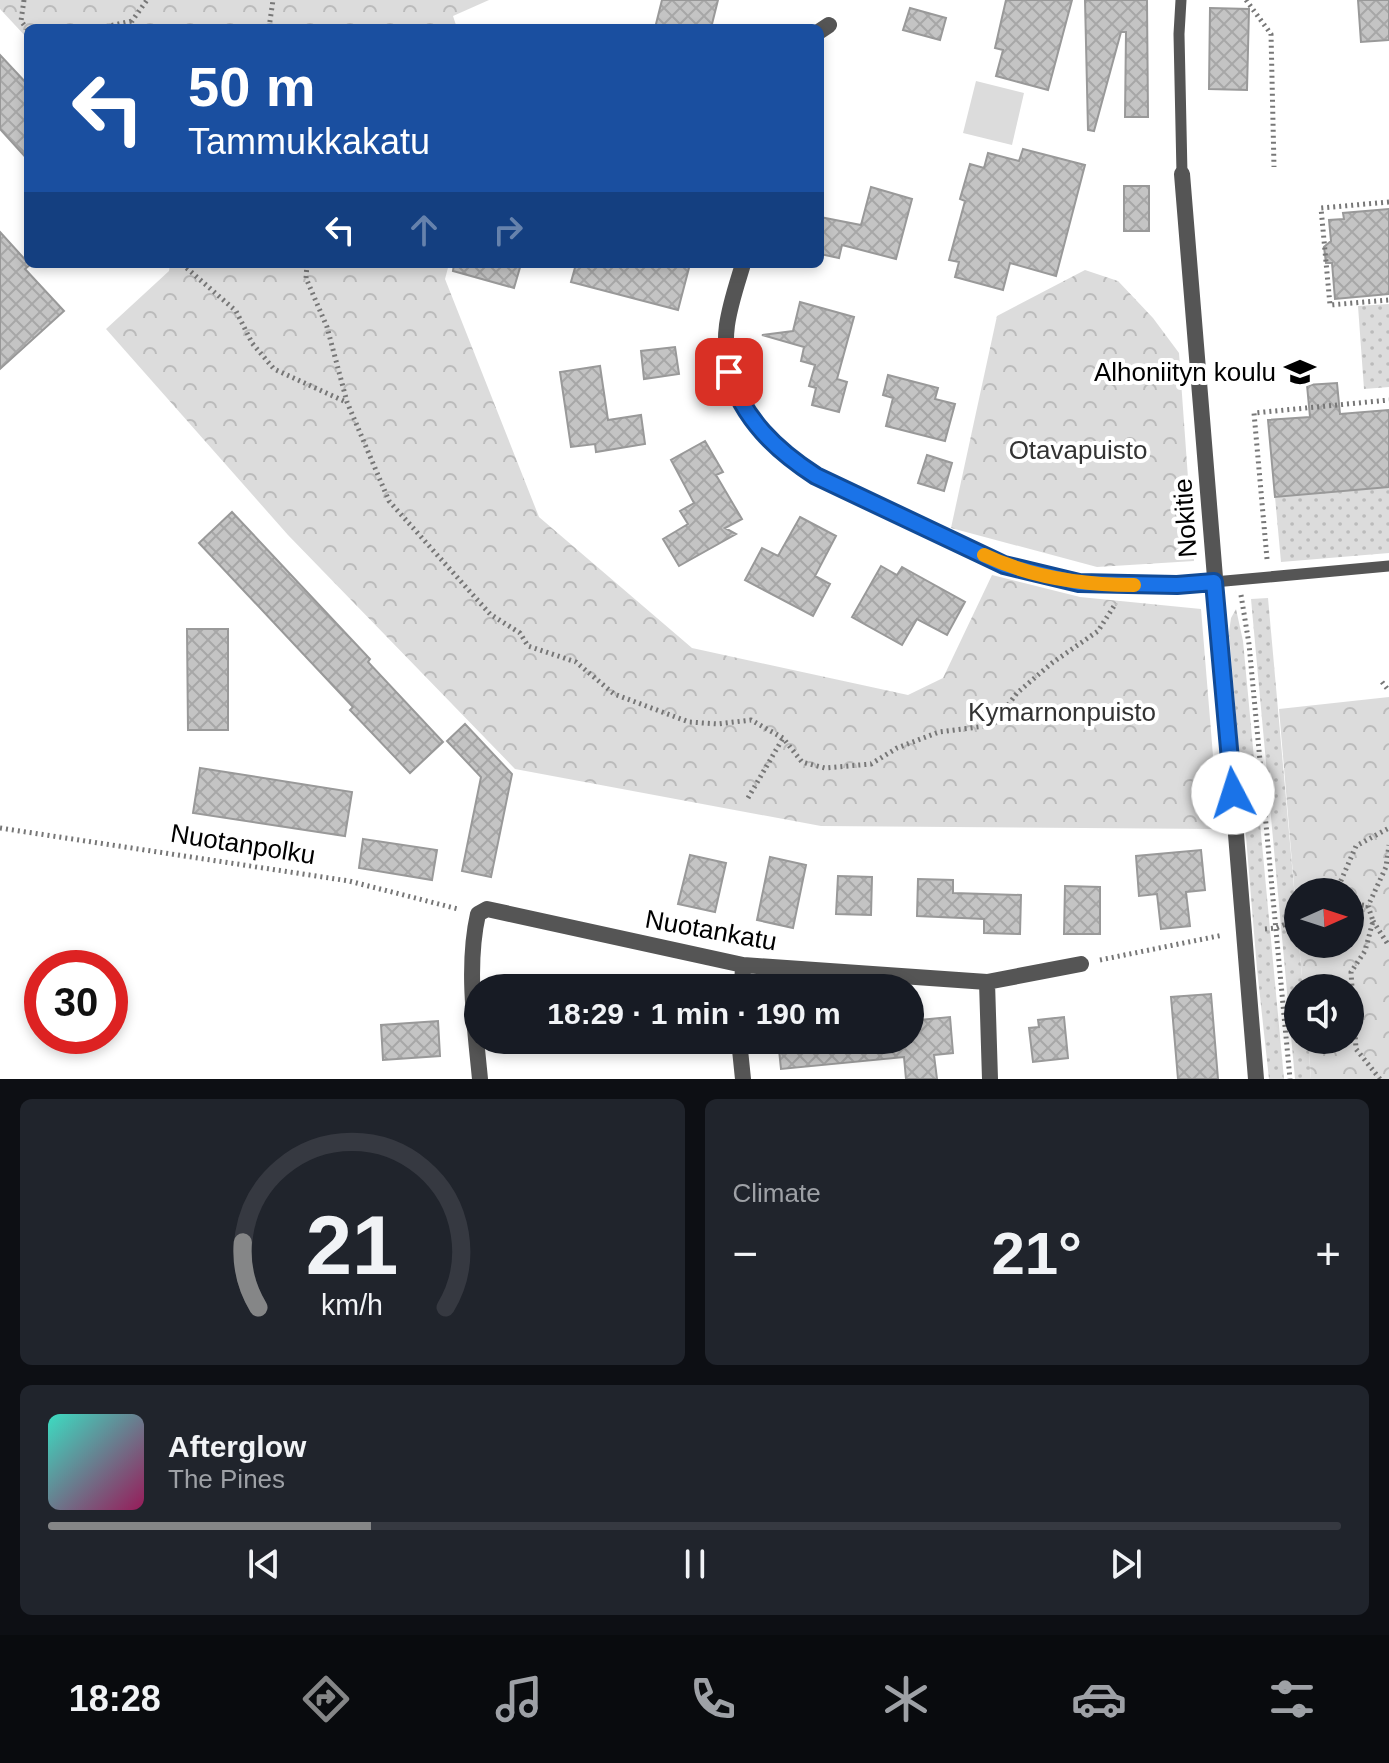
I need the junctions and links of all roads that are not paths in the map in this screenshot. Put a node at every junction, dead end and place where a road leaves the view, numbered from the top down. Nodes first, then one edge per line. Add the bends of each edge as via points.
1 (1181, 0) edge
2 (1182, 174) joint
3 (742, 268) edge
4 (1389, 566) edge
5 (1214, 582) junction
6 (1081, 964) road end
7 (743, 965) junction
8 (743, 974) edge
9 (987, 982) junction
10 (740, 1054) edge
11 (480, 1079) edge
12 (743, 1079) edge
13 (990, 1079) edge
14 (1256, 1079) edge

1 - 2 lane, Nokitie
2 - 5 street, Nokitie
3 - 5 street via 726,344 736,395 772,442 816,476 1004,565 1079,583
4 - 5 lane
5 - 14 street, Nokitie
6 - 9 street, Nuotankatu
7 - 8 street
7 - 9 street, Nuotankatu
7 - 11 street, Nuotankatu via 487,909 478,914 475,927 473,997
9 - 13 street
10 - 12 street

